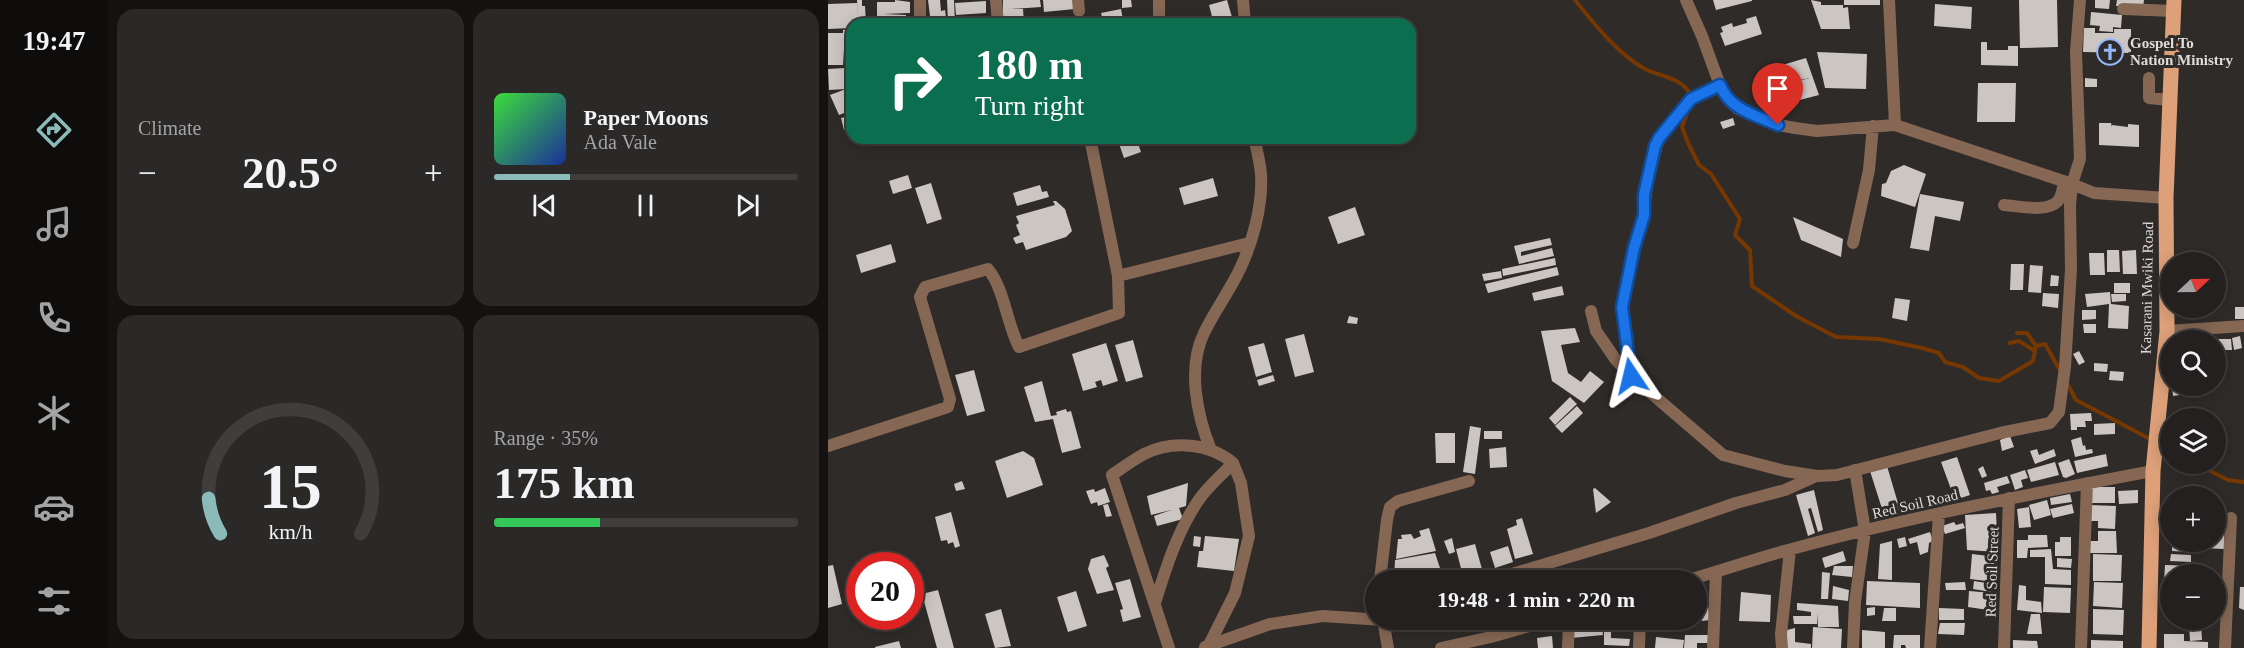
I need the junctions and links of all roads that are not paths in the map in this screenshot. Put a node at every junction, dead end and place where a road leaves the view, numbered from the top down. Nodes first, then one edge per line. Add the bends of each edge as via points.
1 (920, 0) edge
2 (996, 0) edge
3 (1159, 0) edge
4 (1243, 0) edge
5 (1686, 0) edge
6 (1889, 0) edge
7 (2080, 0) edge
8 (2174, 6) edge
9 (2123, 9) dead end
10 (920, 18) edge
11 (998, 18) edge
12 (1159, 18) edge
13 (1244, 18) edge
14 (2148, 78) dead end
15 (1720, 85) junction
16 (2170, 100) junction
17 (1895, 125) junction
18 (1873, 126) junction
19 (1091, 144) edge
20 (1255, 144) edge
21 (2068, 183) junction
22 (2166, 198) junction
23 (2004, 206) dead end
24 (1249, 243) junction
25 (1853, 243) dead end
26 (1118, 276) junction
27 (1591, 310) dead end
28 (2244, 326) edge
29 (2167, 330) edge
30 (2182, 330) edge
31 (1631, 376) junction
32 (2164, 396) edge
33 (828, 446) edge
34 (1210, 450) junction
35 (1233, 464) junction
36 (1855, 470) junction
37 (2153, 471) junction
38 (1817, 476) junction
39 (1469, 481) dead end
40 (2087, 483) junction
41 (2009, 498) junction
42 (1939, 514) junction
43 (2231, 518) dead end
44 (1865, 531) junction
45 (1790, 549) junction
46 (1381, 570) edge
47 (1526, 570) edge
48 (1716, 572) junction
49 (1707, 575) edge
50 (1155, 603) junction
51 (1365, 619) edge
52 (1385, 630) edge
53 (1524, 630) edge
54 (1569, 630) edge
55 (1640, 630) edge
56 (1491, 643) edge
57 (1205, 647) edge
58 (1169, 648) edge
59 (1388, 648) edge
60 (1442, 648) edge
61 (1569, 648) edge
62 (1640, 648) edge
63 (1713, 648) edge
64 (1782, 648) edge
65 (1853, 648) edge
66 (1930, 648) edge
67 (2004, 648) edge
68 (2081, 648) edge
69 (2149, 648) edge
70 (2225, 648) edge

1 - 10 street
2 - 11 street
3 - 12 street
4 - 13 street
5 - 15 street
6 - 17 street
7 - 21 street via 2076,52 2080,159
8 - 9 street
8 - 16 main road, Kasarani Mwiki Road
14 - 16 street via 2149,98
15 - 18 street via 1738,109 1778,125 1817,131
15 - 31 street via 1691,99 1655,146 1644,195 1644,215 1622,307
16 - 22 main road, Kasarani Mwiki Road
17 - 18 street
17 - 21 street
18 - 25 street via 1869,170
19 - 26 street
20 - 24 street via 1261,175
21 - 22 street via 2094,193
21 - 23 street via 2051,205
21 - 36 street via 2071,269 2059,412 2050,423
22 - 29 main road, Kasarani Mwiki Road
24 - 26 street
24 - 34 street via 1239,271 1203,336 1197,360 1200,423
26 - 33 street via 1119,313 1019,347 995,277 987,269 925,287 920,297 950,399 948,407
27 - 31 street via 1596,331
28 - 30 street
31 - 38 street via 1723,455
32 - 37 main road, Kasarani Mwiki Road
34 - 35 street
34 - 50 street via 1177,445 1145,454 1112,475
35 - 50 street via 1199,499 1187,519
35 - 57 street via 1241,483 1249,536 1234,593
36 - 38 street
36 - 44 street
37 - 40 street, Red Soil Road
37 - 69 main road, Kasarani Mwiki Road
38 - 47 street via 1649,534
39 - 46 street via 1398,501 1390,507
40 - 41 street, Red Soil Road
40 - 68 street
41 - 42 street, Red Soil Road
41 - 67 street, Red Soil Street
42 - 44 street, Red Soil Road
42 - 66 street
43 - 70 street
44 - 45 street, Red Soil Road
44 - 65 street
45 - 48 street, Red Soil Road
45 - 64 street
48 - 49 street, Red Soil Road
48 - 63 street
50 - 58 street
51 - 57 street via 1323,616 1270,624
52 - 59 street
53 - 56 street
54 - 61 street
55 - 62 street
56 - 60 street

